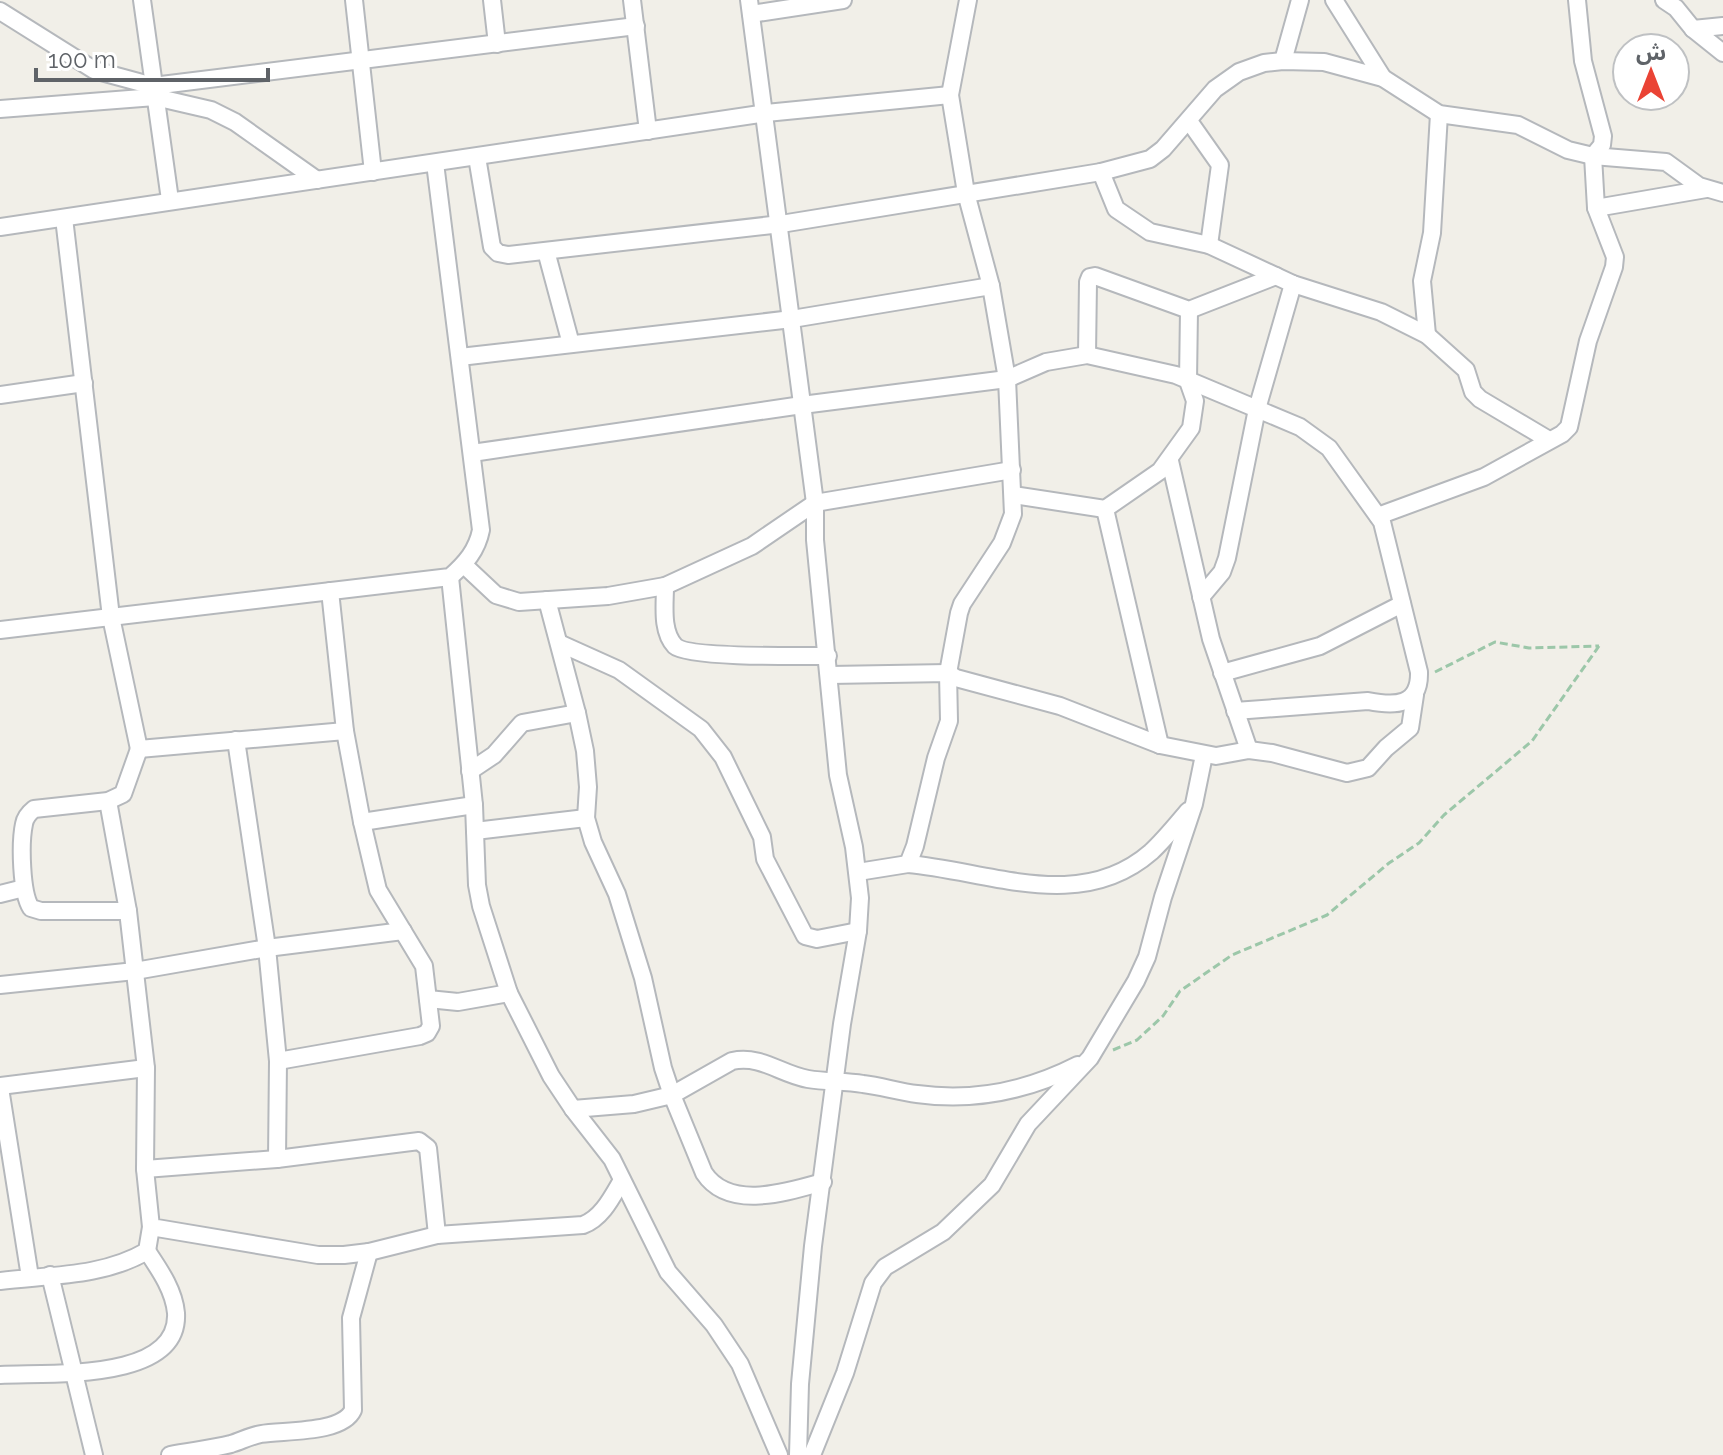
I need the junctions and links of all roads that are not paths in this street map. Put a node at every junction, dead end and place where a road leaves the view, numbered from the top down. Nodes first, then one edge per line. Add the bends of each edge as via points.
1 (142, 0) edge
2 (354, 0) edge
3 (492, 0) edge
4 (632, 0) edge
5 (843, 0) edge
6 (968, 0) edge
7 (1300, 0) edge
8 (1334, 0) edge
9 (1577, 0) edge
10 (1664, 0) edge
11 (750, 7) edge
12 (0, 11) edge
13 (636, 26) junction
14 (1723, 26) edge
15 (1693, 29) junction
16 (497, 44) junction
17 (1723, 53) edge
18 (360, 61) junction
19 (1283, 61) junction
20 (1383, 78) junction
21 (154, 92) junction
22 (950, 95) junction
23 (0, 109) edge
24 (766, 113) junction
25 (1439, 114) junction
26 (1189, 121) junction
27 (648, 131) junction
28 (1593, 156) junction
29 (477, 157) junction
30 (435, 163) junction
31 (373, 172) junction
32 (1101, 172) junction
33 (317, 180) junction
34 (1715, 191) edge
35 (966, 193) junction
36 (170, 200) junction
37 (1596, 208) junction
38 (64, 218) junction
39 (781, 224) junction
40 (0, 227) edge
41 (1209, 245) junction
42 (546, 251) junction
43 (1276, 276) junction
44 (1293, 284) junction
45 (991, 286) junction
46 (1189, 310) junction
47 (792, 319) junction
48 (1427, 335) junction
49 (571, 344) junction
50 (1087, 355) junction
51 (460, 357) junction
52 (1007, 379) junction
53 (1188, 381) junction
54 (84, 383) junction
55 (0, 395) edge
56 (802, 405) junction
57 (1257, 409) junction
58 (1549, 440) junction
59 (472, 453) junction
60 (1170, 461) junction
61 (1012, 470) junction
62 (1013, 495) junction
63 (815, 503) junction
64 (1105, 509) junction
65 (1378, 516) junction
66 (464, 565) junction
67 (450, 577) junction
68 (665, 586) junction
69 (330, 591) junction
70 (1201, 597) junction
71 (547, 600) junction
72 (1402, 604) junction
73 (111, 617) junction
74 (0, 630) edge
75 (559, 643) junction
76 (828, 656) junction
77 (948, 673) junction
78 (1222, 673) junction
79 (830, 675) junction
80 (1417, 688) junction
81 (1235, 711) junction
82 (577, 713) junction
83 (345, 731) junction
84 (236, 740) junction
85 (1160, 745) junction
86 (139, 749) junction
87 (1249, 750) junction
88 (1204, 755) junction
89 (470, 771) junction
90 (108, 801) junction
91 (1194, 804) junction
92 (474, 805) junction
93 (586, 818) junction
94 (362, 822) junction
95 (475, 831) junction
96 (908, 864) junction
97 (858, 872) junction
98 (24, 888) junction
99 (0, 894) edge
100 (128, 911) junction
101 (403, 931) junction
102 (858, 931) junction
103 (267, 948) junction
104 (135, 971) junction
105 (0, 985) edge
106 (509, 993) junction
107 (428, 999) junction
108 (1090, 1058) junction
109 (278, 1061) junction
110 (146, 1068) junction
111 (835, 1081) junction
112 (0, 1087) edge
113 (672, 1095) junction
114 (573, 1109) junction
115 (277, 1159) junction
116 (145, 1169) junction
117 (7, 1179) edge
118 (622, 1180) junction
119 (823, 1182) junction
120 (151, 1227) junction
121 (437, 1235) junction
122 (147, 1251) junction
123 (369, 1252) junction
124 (50, 1275) junction
125 (30, 1277) junction
126 (0, 1281) edge
127 (75, 1373) junction
128 (0, 1375) edge
129 (94, 1455) edge
130 (170, 1455) edge
131 (779, 1455) edge
132 (798, 1455) edge
133 (812, 1455) edge

1 - 21 street
2 - 18 street
3 - 16 street
4 - 13 street
5 - 11 street
6 - 22 street
7 - 19 street
8 - 20 street
9 - 28 street via 1583,61 1603,136
10 - 15 street
11 - 24 street
12 - 21 street via 94,70
13 - 16 street
13 - 27 street
14 - 15 street
15 - 17 street
16 - 18 street
18 - 21 street
18 - 31 street
19 - 20 street via 1324,62
19 - 26 street via 1239,72 1215,89
20 - 25 street
21 - 23 street
21 - 33 street via 235,122
21 - 36 street
22 - 24 street
22 - 35 street
24 - 27 street
24 - 39 street
25 - 28 street via 1518,125 1568,150
25 - 48 street via 1432,233 1422,281
26 - 32 street via 1150,159
26 - 41 street via 1220,165
27 - 29 street
28 - 34 street via 1666,162
28 - 37 street
29 - 30 street
29 - 42 street via 492,247 508,255
30 - 31 street
30 - 51 street
31 - 33 street
32 - 35 street
32 - 41 street via 1120,213 1150,232
33 - 36 street
34 - 37 street
35 - 39 street
35 - 45 street
36 - 38 street
37 - 58 street via 1614,267 1588,341 1569,427
38 - 40 street
38 - 54 street
39 - 42 street
39 - 47 street
41 - 43 street
42 - 49 street
43 - 44 street
43 - 46 street
44 - 48 street via 1381,312
44 - 57 street
45 - 47 street
45 - 52 street
46 - 50 street via 1090,277
46 - 53 street
47 - 49 street
47 - 56 street
48 - 58 street via 1466,370 1480,399
49 - 51 street
50 - 52 street via 1046,362
50 - 53 street
51 - 59 street
52 - 56 street
52 - 61 street
53 - 57 street
53 - 60 street via 1194,415
54 - 55 street
54 - 73 street
56 - 59 street
56 - 63 street
57 - 65 street via 1322,443
57 - 70 street via 1227,558
58 - 65 street via 1484,477
59 - 66 street via 481,530
60 - 64 street
60 - 70 street
61 - 62 street
61 - 63 street
62 - 64 street
62 - 77 street via 1010,527 962,604
63 - 68 street via 752,546
63 - 76 street
64 - 85 street
65 - 72 street
66 - 67 street
66 - 71 street via 496,595 519,602
67 - 69 street
67 - 89 street
68 - 71 street
68 - 76 street via 666,627 676,647 705,653
69 - 73 street
69 - 83 street
70 - 78 street
71 - 75 street
72 - 78 street via 1320,646
72 - 80 street via 1416,653
73 - 74 street
73 - 86 street
75 - 82 street
75 - 102 street via 619,670 701,729 723,757 762,837 765,859 805,936 817,939
76 - 79 street
77 - 79 street
77 - 85 street via 1060,706
77 - 96 street via 947,729
78 - 81 street
79 - 97 street via 838,775
80 - 81 street via 1407,701
80 - 87 street via 1410,728 1368,768 1347,773
81 - 87 street
82 - 89 street via 522,723 494,755
82 - 93 street via 588,787
83 - 84 street
83 - 94 street
84 - 86 street
84 - 103 street
85 - 88 street
86 - 90 street via 123,794
87 - 88 street
88 - 91 street
89 - 92 street
90 - 98 street via 28,813
90 - 100 street
91 - 96 street via 1150,853 1097,883 1043,886
91 - 108 street via 1147,957
92 - 94 street
92 - 95 street
93 - 95 street
93 - 113 street via 617,894
94 - 101 street via 378,890
95 - 106 street via 481,906
96 - 97 street
97 - 102 street
98 - 99 street
98 - 100 street via 31,908 41,911
100 - 104 street
101 - 103 street
101 - 107 street via 424,966
102 - 111 street
103 - 104 street
103 - 109 street
104 - 105 street
104 - 110 street
106 - 107 street via 458,1002
106 - 114 street
107 - 109 street via 431,1026 420,1036
108 - 111 street via 1030,1086 981,1096 926,1095
108 - 133 street via 1028,1124 992,1185 943,1232 885,1267 873,1283
109 - 115 street
110 - 112 street
110 - 116 street
111 - 113 street via 740,1059
111 - 119 street
112 - 117 street
113 - 114 street
113 - 119 street via 711,1183 753,1196 774,1196
114 - 118 street
115 - 116 street
115 - 121 street via 424,1143
116 - 120 street
117 - 125 street
118 - 121 street via 606,1207 583,1225
118 - 131 street via 668,1272 740,1364
119 - 132 street via 800,1384
120 - 122 street
120 - 123 street via 318,1255
121 - 123 street
122 - 124 street via 107,1268
122 - 127 street via 176,1311 175,1328 164,1348 147,1360
123 - 130 street via 351,1318 351,1416 322,1427
124 - 125 street
124 - 127 street
125 - 126 street
127 - 128 street
127 - 129 street

